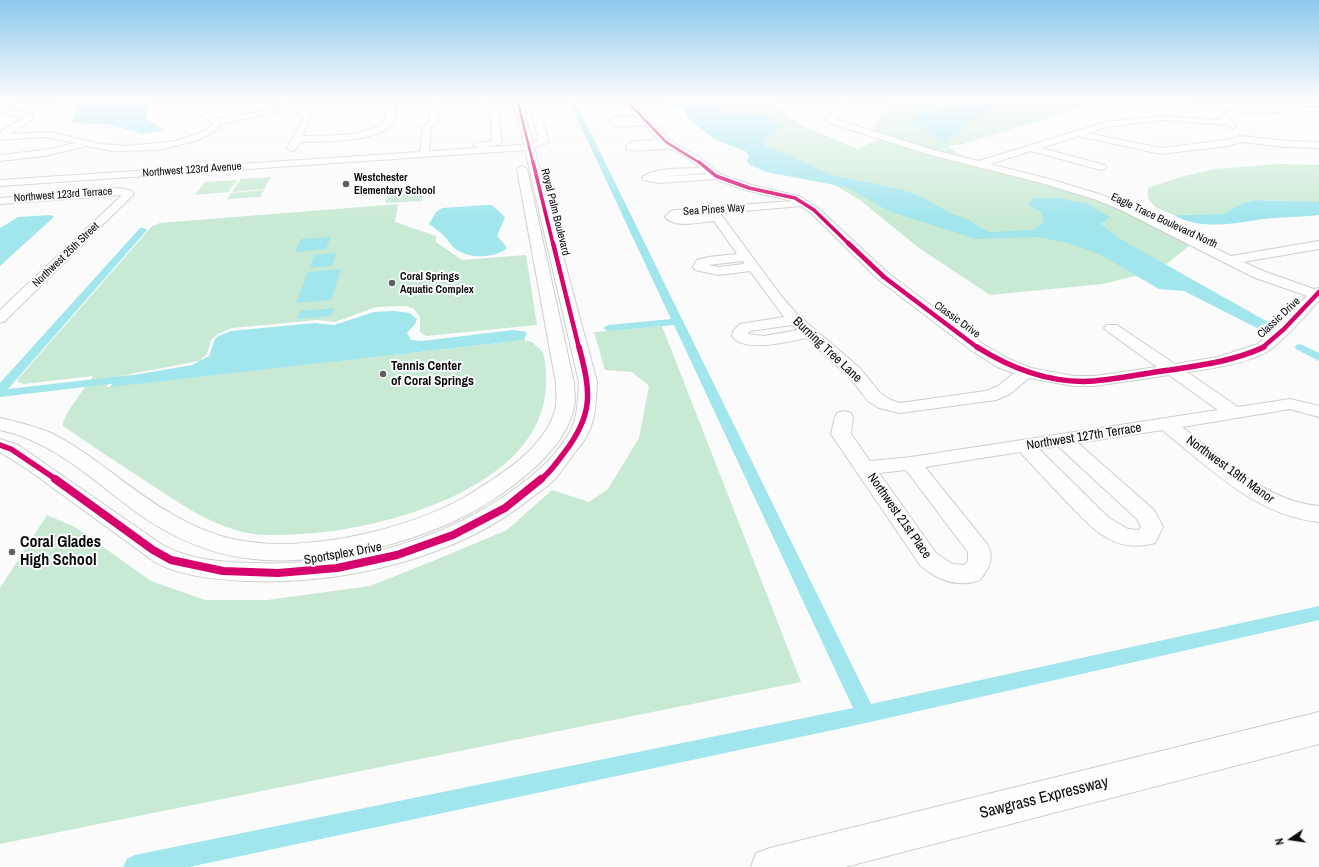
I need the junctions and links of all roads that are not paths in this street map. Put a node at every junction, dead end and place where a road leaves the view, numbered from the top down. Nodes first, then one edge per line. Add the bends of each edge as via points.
1 (70, 139) edge
2 (298, 139) edge
3 (425, 139) edge
4 (497, 139) edge
5 (525, 139) edge
6 (543, 139) edge
7 (665, 139) edge
8 (890, 139) edge
9 (1057, 139) edge
10 (1106, 139) edge
11 (1239, 139) edge
12 (1244, 139) edge
13 (191, 140) joint
14 (208, 143) dead end
15 (86, 144) junction
16 (517, 144) junction
17 (1319, 145) edge
18 (528, 147) junction
19 (1030, 148) junction
20 (424, 151) junction
21 (0, 158) edge
22 (983, 163) junction
23 (282, 164) junction
24 (1102, 167) dead end
25 (712, 173) junction
26 (70, 178) junction
27 (82, 178) junction
28 (0, 183) edge
29 (126, 192) joint
30 (61, 195) junction
31 (783, 195) junction
32 (49, 196) junction
33 (0, 201) edge
34 (805, 204) junction
35 (757, 207) junction
36 (714, 214) joint
37 (1319, 245) edge
38 (1235, 259) junction
39 (1319, 293) edge
40 (0, 318) edge
41 (795, 320) junction
42 (1112, 328) dead end
43 (565, 332) junction
44 (808, 332) junction
45 (1173, 370) junction
46 (1026, 372) junction
47 (1311, 409) edge
48 (1234, 412) junction
49 (844, 417) dead end
50 (0, 424) edge
51 (1167, 424) junction
52 (1063, 440) junction
53 (0, 445) edge
54 (1025, 446) junction
55 (911, 463) junction
56 (865, 468) junction
57 (1319, 514) edge
58 (1319, 728) edge
59 (770, 867) edge

1 - 15 street
2 - 23 street
3 - 20 street
4 - 20 street via 497,143
5 - 18 street, Royal Palm Boulevard
6 - 18 street via 542,144
7 - 25 street, Classic Drive via 694,157
8 - 22 street, Eagle Trace Boulevard North via 929,147
9 - 19 street
10 - 11 street via 1161,151 1228,144
12 - 17 street
13 - 14 street
13 - 15 street via 123,149
15 - 21 street via 44,153
16 - 18 street, Northwest 123rd Avenue
16 - 20 street, Northwest 123rd Avenue
16 - 43 street, Royal Palm Boulevard
18 - 43 street, Royal Palm Boulevard
19 - 22 street
19 - 24 street
20 - 23 street, Northwest 123rd Avenue
22 - 38 street, Eagle Trace Boulevard North via 1098,197
23 - 27 street, Northwest 123rd Avenue
25 - 25 street via 655,174 647,178 659,180
25 - 31 street, Classic Drive via 749,188
26 - 27 street, Northwest 123rd Avenue
26 - 28 street, Northwest 123rd Avenue
26 - 32 street
27 - 30 street
29 - 30 street, Northwest 123rd Terrace
29 - 40 street, Northwest 25th Street via 129,194
30 - 32 street, Northwest 123rd Terrace
31 - 34 street, Classic Drive
31 - 35 street
32 - 33 street, Northwest 123rd Terrace
34 - 35 street, Sea Pines Way
34 - 46 street, Classic Drive via 909,298 977,347
35 - 36 street, Sea Pines Way
36 - 41 street, Burning Tree Lane via 777,300
37 - 38 street
38 - 39 street, Eagle Trace Boulevard North via 1275,282
39 - 45 street, Classic Drive via 1264,347 1220,362
41 - 44 street, Burning Tree Lane
41 - 44 street via 745,327 740,336 757,341
42 - 45 street
43 - 50 street, Sportsplex Drive via 565,407 554,431 532,459 508,480 466,506 386,538 300,551 256,551 219,543 174,526 64,447 41,435
43 - 53 street, Sportsplex Drive via 588,382 587,407 579,434 558,463 529,490 488,517 440,540 399,554 339,568 287,574 244,573 174,561 153,550 40,468 11,449
44 - 46 street, Burning Tree Lane via 854,372 874,398 900,408 990,396 1004,390
45 - 46 street, Classic Drive via 1095,381 1066,380
45 - 48 street
47 - 48 street, Northwest 127th Terrace via 1290,404
48 - 51 street, Northwest 127th Terrace
49 - 56 street, Northwest 21st Place via 842,434
51 - 52 street, Northwest 127th Terrace
51 - 57 street, Northwest 19th Manor via 1259,494 1282,507 1302,514
52 - 54 street, Northwest 127th Terrace
52 - 54 street via 1146,515 1152,527 1147,537 1134,540 1112,532 1101,524
54 - 55 street, Northwest 127th Terrace
55 - 56 street, Northwest 127th Terrace
55 - 56 street, Northwest 21st Place via 979,550 980,562 972,574 958,576 941,570 928,559
58 - 59 highway, Sawgrass Expressway

